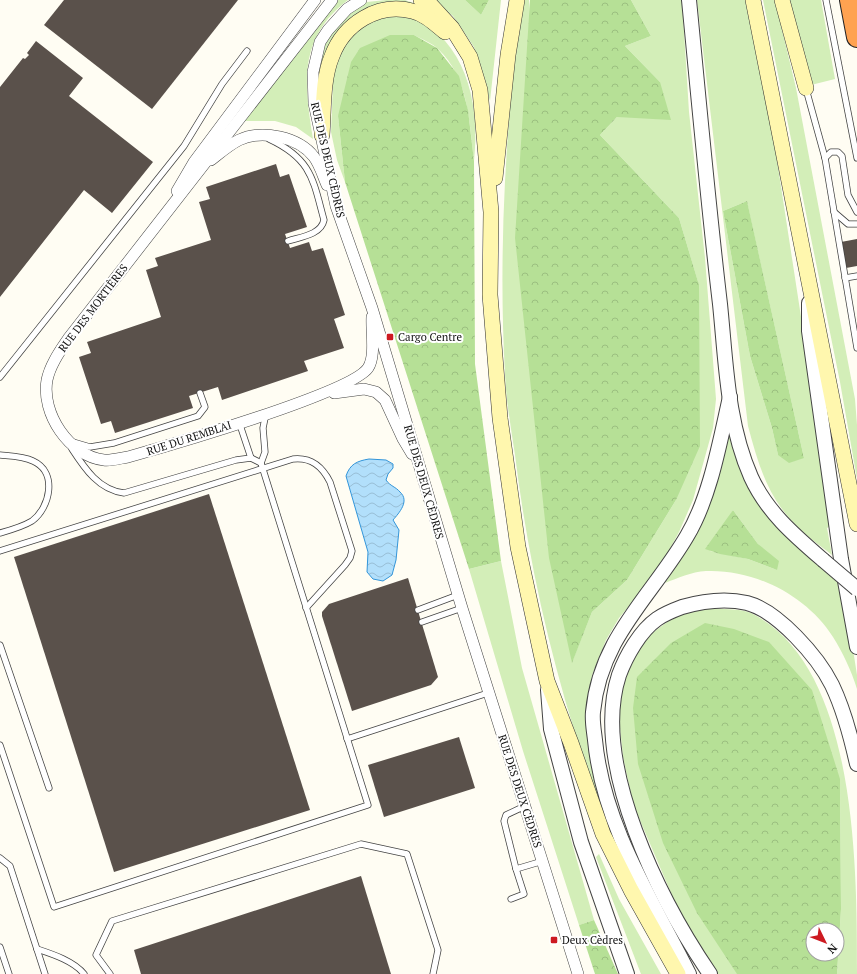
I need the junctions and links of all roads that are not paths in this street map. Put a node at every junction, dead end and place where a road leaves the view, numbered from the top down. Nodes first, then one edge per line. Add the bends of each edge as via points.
1 (315, 0) edge
2 (332, 0) edge
3 (361, 0) edge
4 (421, 0) edge
5 (516, 0) edge
6 (689, 0) edge
7 (753, 0) edge
8 (782, 0) edge
9 (826, 0) edge
10 (850, 0) edge
11 (857, 37) edge
12 (247, 51) dead end
13 (470, 57) junction
14 (806, 88) joint
15 (322, 135) junction
16 (262, 136) junction
17 (825, 158) junction
18 (857, 158) edge
19 (203, 166) junction
20 (171, 206) junction
21 (336, 206) junction
22 (491, 212) junction
23 (834, 212) junction
24 (857, 212) edge
25 (857, 224) edge
26 (288, 241) dead end
27 (857, 276) edge
28 (845, 278) junction
29 (810, 281) junction
30 (372, 308) junction
31 (857, 348) edge
32 (0, 377) edge
33 (200, 393) dead end
34 (314, 397) junction
35 (730, 397) junction
36 (266, 413) junction
37 (239, 422) junction
38 (67, 440) junction
39 (0, 455) edge
40 (251, 458) junction
41 (262, 466) junction
42 (420, 468) junction
43 (857, 524) edge
44 (0, 534) edge
45 (0, 550) edge
46 (857, 589) edge
47 (458, 595) junction
48 (306, 608) junction
49 (462, 608) junction
50 (418, 610) dead end
51 (422, 622) dead end
52 (0, 645) edge
53 (857, 647) edge
54 (548, 681) junction
55 (488, 693) junction
56 (347, 739) junction
57 (0, 745) edge
58 (857, 764) edge
59 (49, 788) dead end
60 (525, 806) junction
61 (0, 858) edge
62 (543, 861) junction
63 (516, 869) junction
64 (511, 899) dead end
65 (0, 947) edge
66 (37, 949) junction
67 (8, 974) edge
68 (45, 974) edge
69 (84, 974) edge
70 (110, 974) edge
71 (433, 974) edge
72 (578, 974) edge
73 (627, 974) edge
74 (678, 974) edge
75 (689, 974) edge
76 (710, 974) edge

1 - 20 street, RUE DES MORTIÈRES via 194,162 178,188
2 - 19 street, RUE DES MORTIÈRES
3 - 15 street, RUE DES DEUX CÈDRES via 347,8 320,42 313,72 313,88
4 - 13 main road via 430,4 452,28
5 - 22 main road
6 - 35 street
7 - 29 main road
8 - 14 main road
9 - 18 lane
10 - 11 highway
12 - 32 lane via 222,84 184,146
13 - 15 main road via 446,32 427,17 413,11 391,9 369,14 345,33 332,56 328,70
13 - 22 main road via 480,90
14 - 17 lane
15 - 21 street, RUE DES DEUX CÈDRES
16 - 19 street via 240,140
16 - 21 street via 296,142 307,150 318,165
16 - 26 lane via 279,144 301,160 311,175 324,220 318,231
17 - 23 lane
17 - 24 lane via 831,152 838,152 842,156 848,195
19 - 20 street, RUE DES MORTIÈRES
20 - 38 street, RUE DES MORTIÈRES via 57,356 47,380 47,396 50,410
21 - 30 street, RUE DES DEUX CÈDRES
22 - 54 main road via 490,295 500,418 518,547
23 - 25 lane via 848,224
23 - 28 lane
27 - 28 lane
28 - 31 lane
29 - 43 main road
29 - 53 street via 809,331 841,559
30 - 34 street, RUE DU REMBLAI via 373,349 369,367 353,380
30 - 42 street, RUE DES DEUX CÈDRES
33 - 38 lane via 205,407 198,416 114,443 90,447
34 - 36 street, RUE DU REMBLAI
34 - 42 street, RUE DU REMBLAI via 364,389 376,392 386,400 402,439
35 - 46 street, bridge via 736,437 751,477 766,505 786,529
35 - 75 street via 699,511 688,535 624,625 611,648 601,674 592,713 597,756 605,790 624,845
36 - 37 street, RUE DU REMBLAI
36 - 41 lane
37 - 38 street, RUE DU REMBLAI via 128,457 104,460 87,455
37 - 40 lane
38 - 40 lane via 84,467 97,480 114,492 124,493 236,460
39 - 44 lane via 35,461 44,470 49,484 48,497 42,510 33,520
40 - 41 lane
41 - 45 lane
41 - 48 lane
41 - 48 lane via 304,458 314,462 324,471 330,482 352,551 345,566
42 - 47 street, RUE DES DEUX CÈDRES
47 - 49 street, RUE DES DEUX CÈDRES
47 - 50 lane
48 - 56 lane
49 - 51 lane
49 - 55 street, RUE DES DEUX CÈDRES
52 - 59 lane
54 - 73 street via 551,728 581,842
54 - 74 main road via 603,834
55 - 56 lane
55 - 60 street, RUE DES DEUX CÈDRES
56 - 57 lane via 368,805 54,907
58 - 76 street via 846,721 832,684 816,658 798,638 771,616 748,603 702,601 679,608 657,619 642,634 619,676 615,697 612,739 619,776 626,805 653,872 677,921
60 - 62 street, RUE DES DEUX CÈDRES
60 - 63 lane via 506,815 504,821
61 - 66 lane via 10,866
62 - 63 lane
62 - 72 street, RUE DES DEUX CÈDRES
63 - 64 lane via 524,894
65 - 67 lane
66 - 68 lane
66 - 69 lane via 81,969
70 - 71 lane via 96,955 112,921 361,844 406,854 438,950

